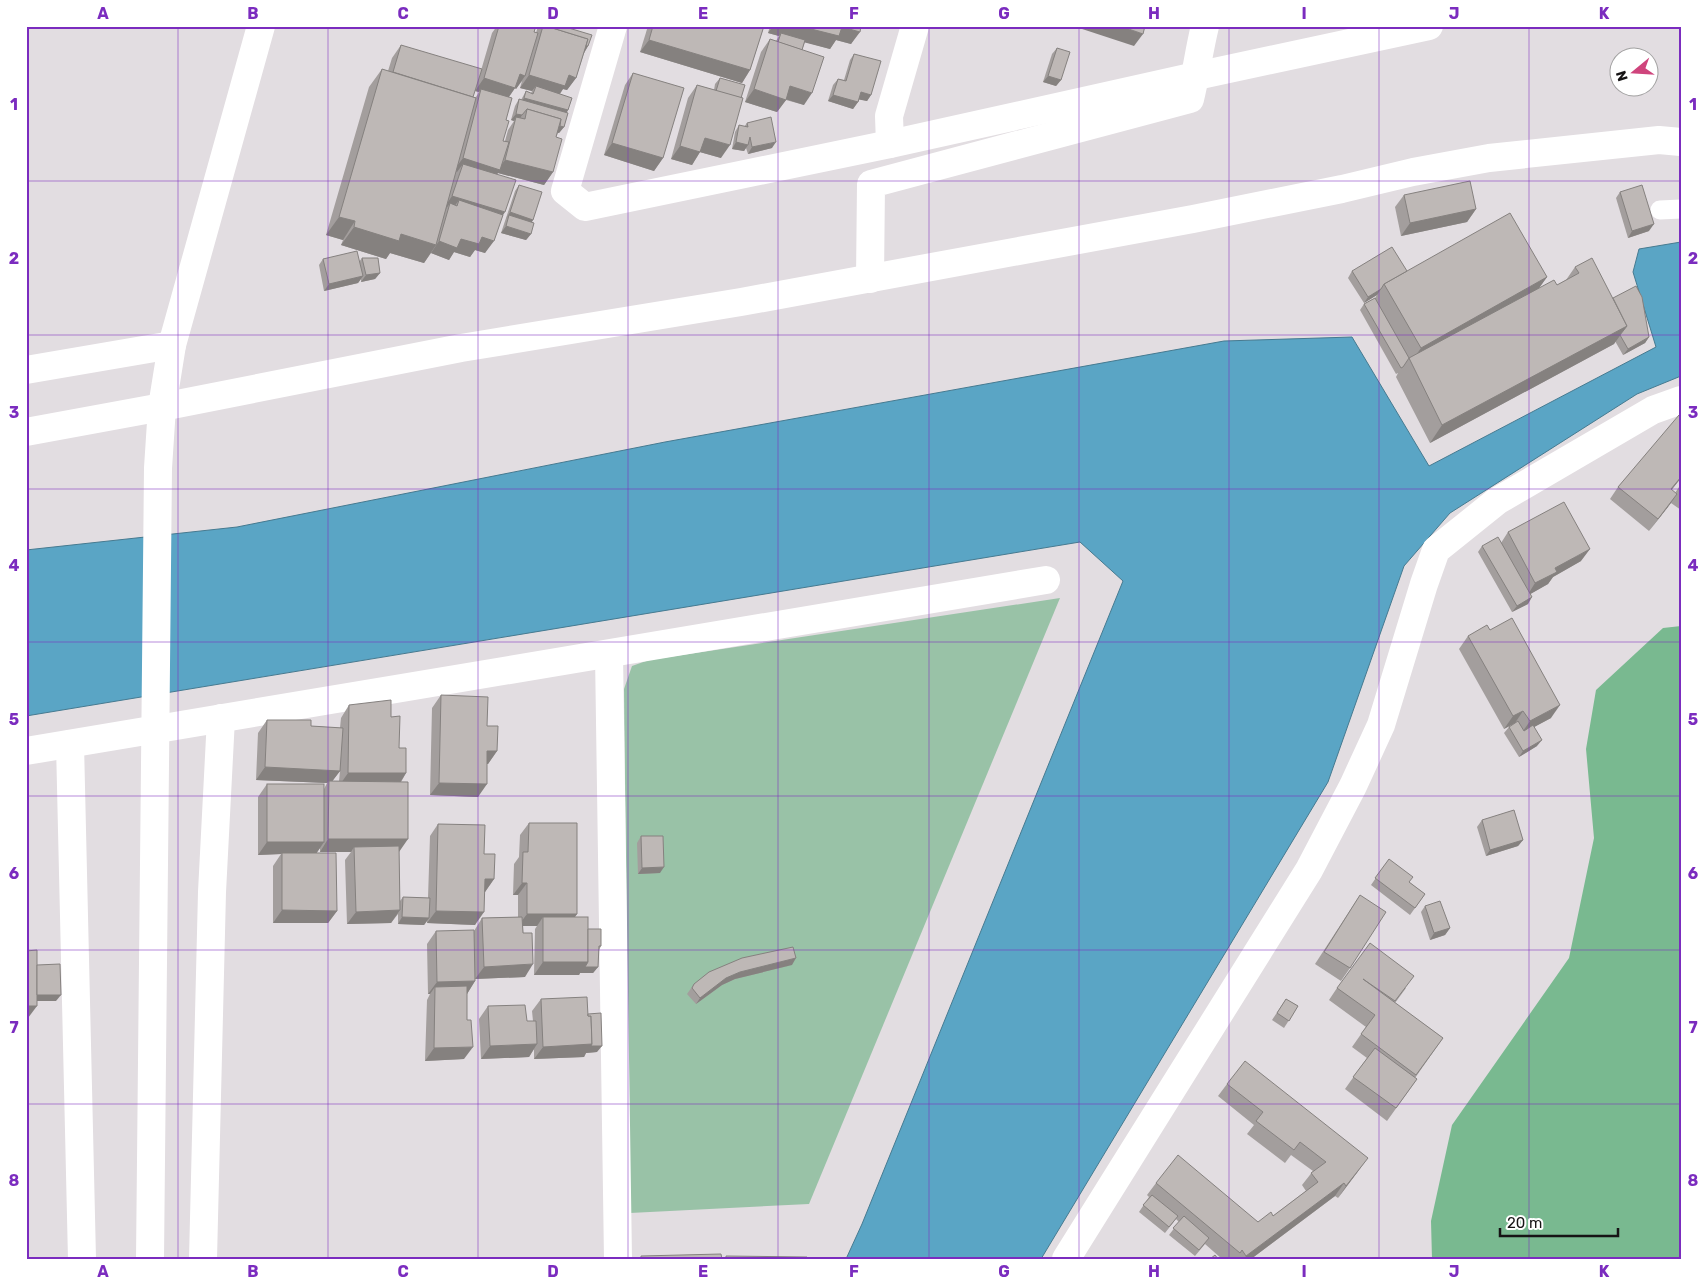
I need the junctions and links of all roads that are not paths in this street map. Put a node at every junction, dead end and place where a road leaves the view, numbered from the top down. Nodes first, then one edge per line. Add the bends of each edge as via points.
1 (262, 26) edge
2 (613, 26) edge
3 (915, 26) edge
4 (1206, 26) edge
5 (1429, 26) edge
6 (1196, 76) junction
7 (1681, 142) edge
8 (890, 144) junction
9 (1681, 209) edge
10 (1660, 210) dead end
11 (870, 279) junction
12 (172, 345) junction
13 (26, 370) edge
14 (1681, 400) edge
15 (162, 407) junction
16 (26, 432) edge
17 (1046, 580) dead end
18 (609, 654) junction
19 (221, 718) junction
20 (70, 744) junction
21 (26, 751) edge
22 (82, 1259) edge
23 (150, 1259) edge
24 (202, 1259) edge
25 (618, 1259) edge
26 (1066, 1259) edge

1 - 12 street
2 - 8 street via 565,191 585,207
3 - 8 street via 889,116
4 - 6 street
5 - 6 street
6 - 8 street
6 - 11 street via 1190,99 871,184
7 - 11 street via 1659,140 1489,158 1192,219
9 - 10 lane
11 - 15 street via 461,348
12 - 13 street
12 - 15 street
14 - 26 street via 1653,410 1496,501 1436,550 1381,725 1354,786 1309,870
15 - 16 street
15 - 23 street via 158,468
17 - 18 street
18 - 19 street
18 - 25 street
19 - 20 street
19 - 24 street via 212,892
20 - 21 street
20 - 22 street

